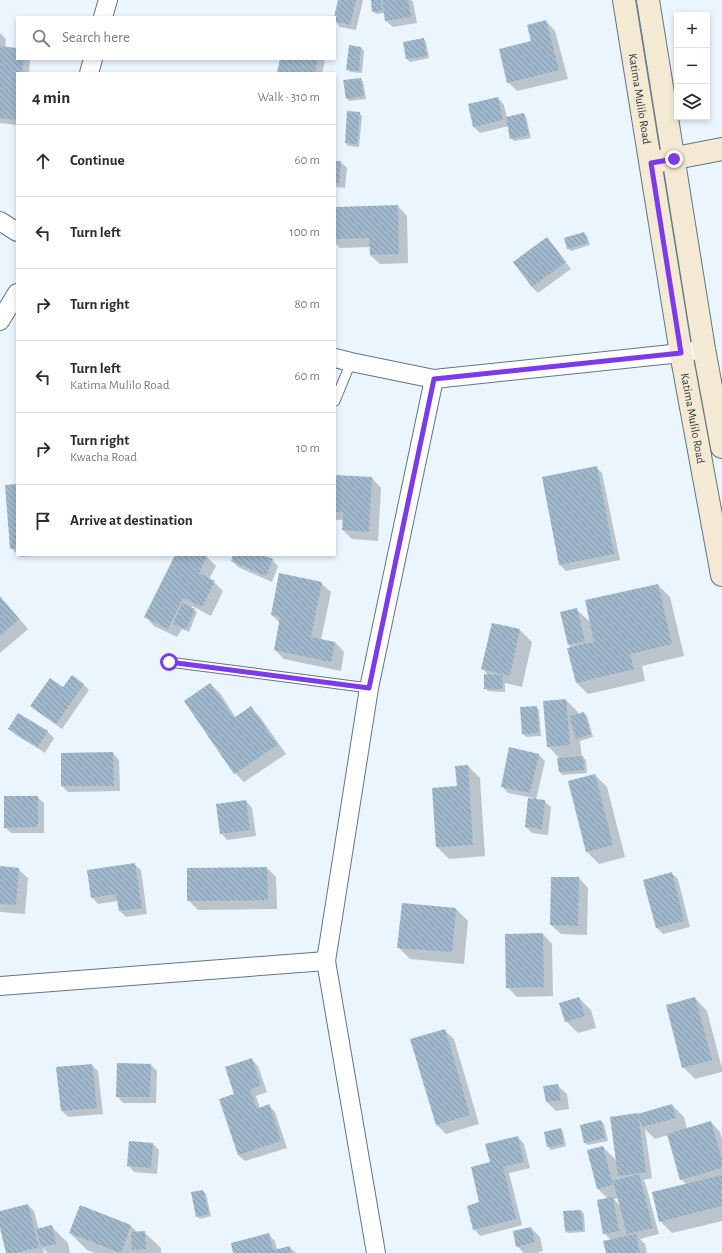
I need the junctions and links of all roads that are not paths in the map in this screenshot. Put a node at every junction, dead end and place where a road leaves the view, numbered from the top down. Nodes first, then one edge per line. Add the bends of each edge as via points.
1 (108, 0) edge
2 (624, 0) edge
3 (648, 0) edge
4 (104, 16) edge
5 (93, 60) edge
6 (89, 72) edge
7 (722, 149) edge
8 (674, 159) junction
9 (651, 163) junction
10 (0, 221) edge
11 (16, 231) edge
12 (16, 295) edge
13 (0, 321) edge
14 (704, 349) junction
15 (681, 353) junction
16 (343, 360) edge
17 (434, 379) junction
18 (336, 396) edge
19 (722, 447) edge
20 (722, 575) edge
21 (169, 662) dead end
22 (369, 688) junction
23 (326, 961) junction
24 (1, 989) edge
25 (376, 1253) edge

1 - 4 street
2 - 9 main road, Katima Mulilo Road
3 - 8 main road, Katima Mulilo Road
5 - 6 street
7 - 8 main road
8 - 9 main road
8 - 14 main road, Katima Mulilo Road
9 - 15 main road, Katima Mulilo Road
10 - 11 street
12 - 13 street
14 - 15 street
14 - 19 main road, Katima Mulilo Road
15 - 17 street
15 - 20 main road, Katima Mulilo Road
16 - 17 street
16 - 18 lane
17 - 22 street
21 - 22 lane
22 - 23 street
23 - 24 street
23 - 25 street

